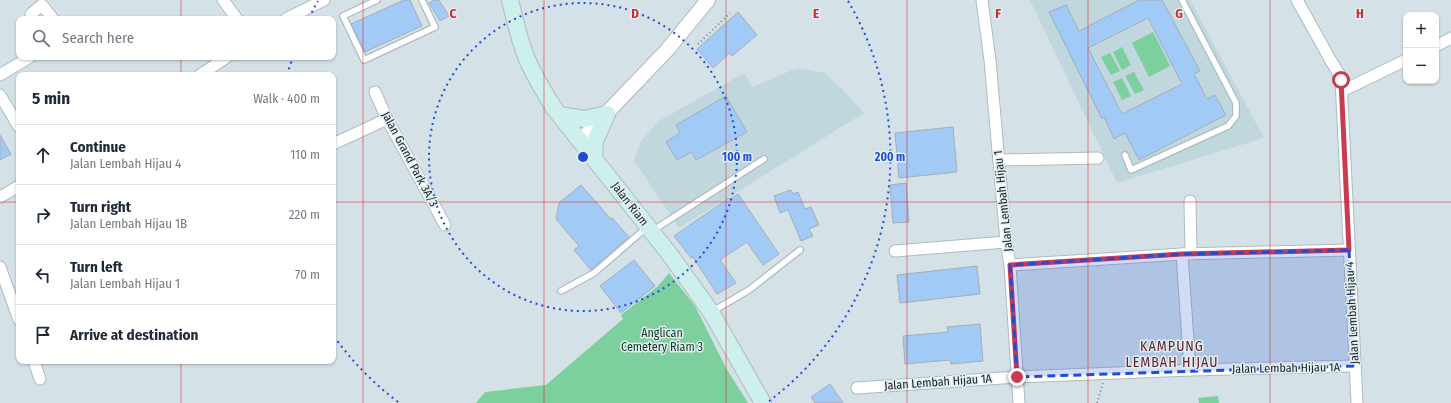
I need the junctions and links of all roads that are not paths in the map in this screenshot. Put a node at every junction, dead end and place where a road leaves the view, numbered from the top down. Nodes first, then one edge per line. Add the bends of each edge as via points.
1 (223, 0) edge
2 (324, 0) edge
3 (377, 0) edge
4 (422, 0) edge
5 (510, 0) edge
6 (708, 0) edge
7 (982, 0) edge
8 (1182, 0) edge
9 (1301, 1) edge
10 (31, 16) edge
11 (50, 16) edge
12 (235, 16) edge
13 (292, 16) edge
14 (1451, 38) edge
15 (1439, 44) edge
16 (25, 60) edge
17 (222, 60) edge
18 (1403, 61) edge
19 (204, 72) edge
20 (0, 75) edge
21 (1342, 91) junction
22 (375, 92) dead end
23 (0, 95) edge
24 (607, 114) junction
25 (560, 115) junction
26 (387, 119) junction
27 (16, 122) edge
28 (580, 140) junction
29 (336, 143) edge
30 (1124, 155) dead end
31 (594, 158) junction
32 (1098, 158) dead end
33 (764, 159) dead end
34 (999, 160) junction
35 (16, 188) edge
36 (0, 197) edge
37 (1190, 201) dead end
38 (445, 225) dead end
39 (650, 229) junction
40 (1006, 242) junction
41 (800, 250) dead end
42 (1349, 250) junction
43 (895, 251) dead end
44 (1187, 254) junction
45 (1010, 265) junction
46 (0, 267) edge
47 (561, 291) dead end
48 (16, 312) edge
49 (711, 312) junction
50 (35, 364) edge
51 (1355, 366) junction
52 (1190, 370) junction
53 (1017, 377) junction
54 (40, 379) dead end
55 (857, 388) dead end
56 (763, 403) edge
57 (1019, 403) edge
58 (1357, 403) edge

1 - 12 street
2 - 13 street
3 - 4 lane via 343,16 364,60 435,27
5 - 25 main road, Jalan Riam via 527,59
6 - 24 street via 668,49
7 - 34 street, Jalan Lembah Hijau 1
8 - 30 lane via 1236,103 1236,116 1228,126 1131,170
9 - 21 street, Jalan Lembah Hijau 4 via 1339,74
10 - 11 street via 42,6
14 - 15 street
16 - 20 street
17 - 19 street
18 - 21 street
21 - 42 street, Jalan Lembah Hijau 4
22 - 26 street, Jalan Grand Park 3A/3
23 - 27 street
24 - 25 main road via 584,119
24 - 28 street
24 - 31 main road via 595,141
25 - 28 main road, Jalan Riam
26 - 29 street
26 - 38 street, Jalan Grand Park 3A/3
28 - 31 main road, Jalan Riam
31 - 39 main road, Jalan Riam
32 - 34 street
33 - 39 lane
34 - 40 street, Jalan Lembah Hijau 1
35 - 36 street
37 - 44 street
39 - 47 lane via 594,273
39 - 49 main road, Jalan Riam
40 - 43 street
40 - 45 street, Jalan Lembah Hijau 1
41 - 49 lane via 749,290
42 - 44 street
42 - 51 street, Jalan Lembah Hijau 4
44 - 45 street
44 - 52 street
45 - 53 street, Jalan Lembah Hijau 1
46 - 48 street
49 - 56 main road, Jalan Riam
50 - 54 street
51 - 52 street, Jalan Lembah Hijau 1A
51 - 58 street, Jalan Lembah Hijau 4
52 - 53 street, Jalan Lembah Hijau 1A
53 - 55 street, Jalan Lembah Hijau 1A
53 - 57 street, Jalan Lembah Hijau 1

